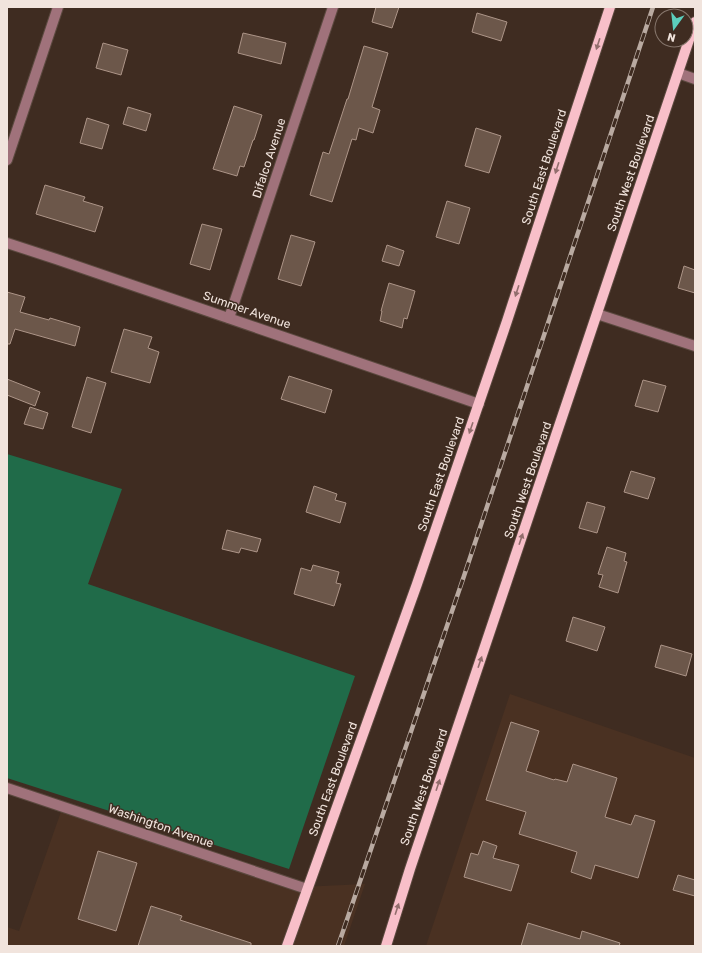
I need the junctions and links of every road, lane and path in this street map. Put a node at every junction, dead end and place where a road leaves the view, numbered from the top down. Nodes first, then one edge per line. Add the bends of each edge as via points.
1 (58, 7) edge
2 (333, 7) edge
3 (610, 7) edge
4 (695, 22) edge
5 (678, 73) junction
6 (695, 79) edge
7 (7, 160) edge
8 (7, 243) edge
9 (597, 314) junction
10 (229, 318) junction
11 (695, 346) edge
12 (479, 404) junction
13 (7, 788) edge
14 (307, 889) junction
15 (287, 946) edge
16 (386, 946) edge

1 - 7 street
2 - 10 street, Difalco Avenue
3 -> 12 main road, South East Boulevard
4 - 5 main road, South West Boulevard
5 - 6 street
5 - 9 main road, South West Boulevard
8 - 10 street, Summer Avenue
9 - 11 street
16 -> 9 main road, South West Boulevard
10 - 12 street, Summer Avenue
12 -> 14 main road, South East Boulevard via 418,584
13 - 14 street, Washington Avenue
14 - 15 main road, South East Boulevard

